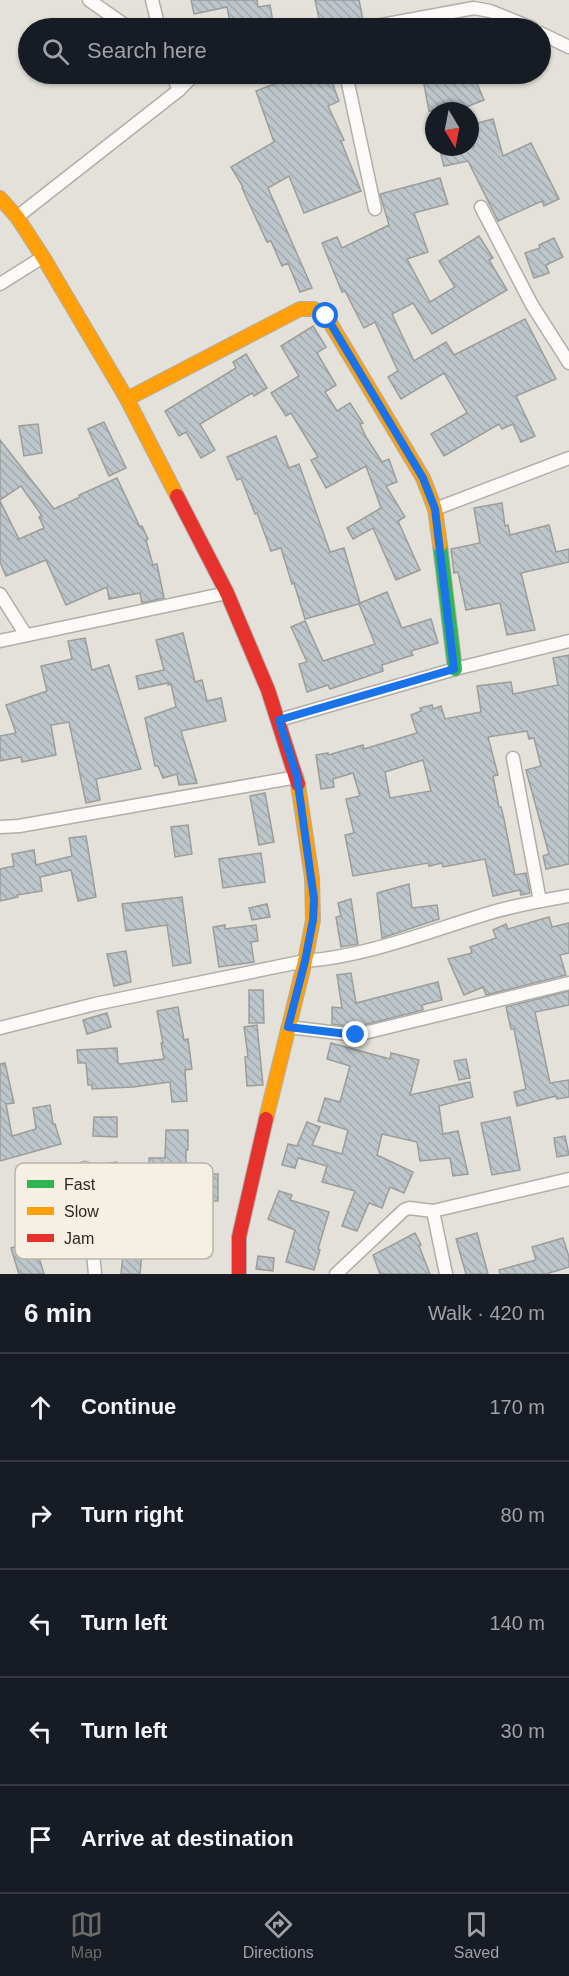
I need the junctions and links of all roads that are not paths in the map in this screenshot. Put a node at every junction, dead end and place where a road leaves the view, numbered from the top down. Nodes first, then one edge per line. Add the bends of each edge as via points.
1 (89, 0) edge
2 (152, 0) edge
3 (115, 18) edge
4 (156, 18) edge
5 (420, 18) edge
6 (507, 18) edge
7 (551, 38) edge
8 (569, 47) edge
9 (176, 84) edge
10 (184, 84) edge
11 (348, 84) edge
12 (178, 90) junction
13 (0, 198) edge
14 (481, 207) dead end
15 (375, 209) dead end
16 (16, 217) junction
17 (43, 256) junction
18 (0, 284) edge
19 (569, 363) edge
20 (127, 399) junction
21 (569, 458) edge
22 (435, 509) junction
23 (226, 593) junction
24 (0, 594) edge
25 (26, 635) junction
26 (0, 641) edge
27 (569, 641) edge
28 (454, 669) junction
29 (279, 720) junction
30 (513, 758) dead end
31 (297, 777) junction
32 (0, 827) edge
33 (569, 896) edge
34 (540, 901) junction
35 (305, 961) junction
36 (569, 983) edge
37 (288, 1027) junction
38 (0, 1028) edge
39 (569, 1179) edge
40 (433, 1211) junction
41 (93, 1259) edge
42 (94, 1274) edge
43 (239, 1274) edge
44 (336, 1274) edge
45 (446, 1274) edge

1 - 3 street
2 - 4 street
5 - 6 street via 474,8
7 - 8 street
9 - 12 street
10 - 12 street
11 - 15 street
12 - 16 street
13 - 16 street
14 - 19 street via 532,305
16 - 17 street
17 - 18 street
17 - 20 street
20 - 22 street via 300,309 314,309 326,316 363,377 423,478
20 - 23 street
21 - 22 street
22 - 28 street
23 - 25 street
23 - 29 street
24 - 25 street
25 - 26 street
27 - 28 street
28 - 29 street
29 - 31 street
30 - 34 street
31 - 32 street
31 - 35 street via 314,899
33 - 34 street
34 - 35 street via 386,947
35 - 37 street
35 - 38 street
36 - 37 street via 356,1035
37 - 43 street via 239,1237
39 - 40 street
40 - 44 street via 404,1209
40 - 45 street
41 - 42 street

